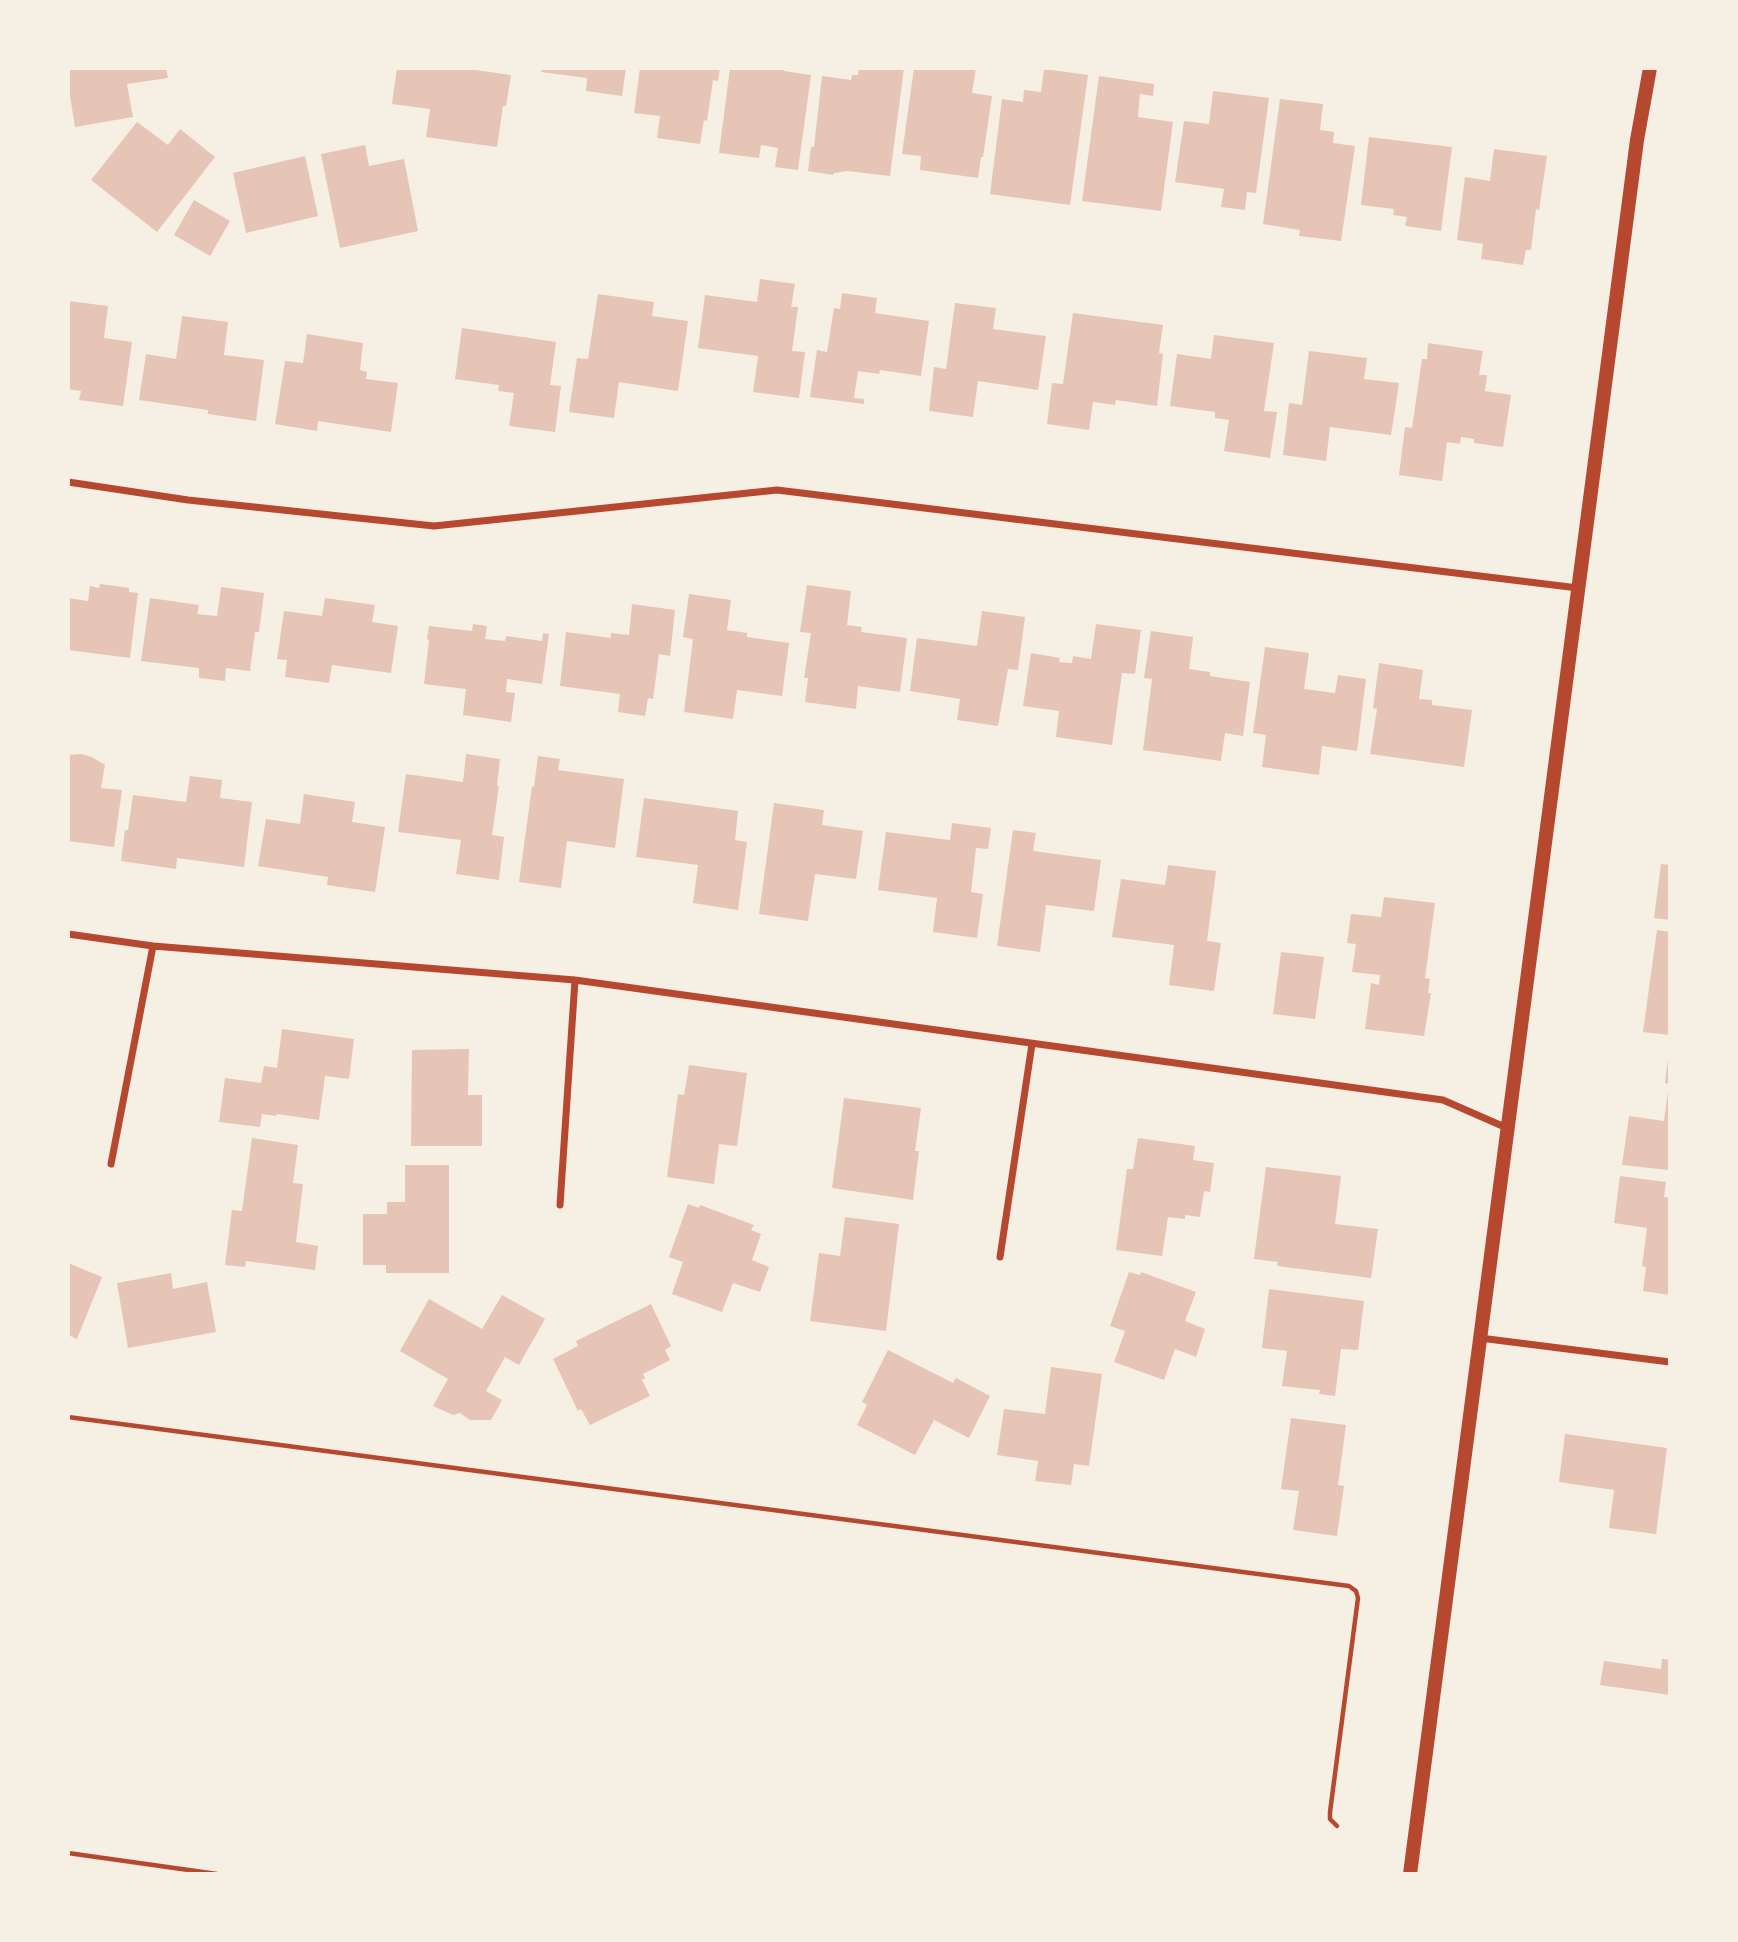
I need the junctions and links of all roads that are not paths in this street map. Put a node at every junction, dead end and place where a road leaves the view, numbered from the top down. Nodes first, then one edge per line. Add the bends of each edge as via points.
1 (1650, 68) edge
2 (68, 482) edge
3 (1578, 588) junction
4 (68, 934) edge
5 (153, 946) junction
6 (575, 980) junction
7 (1032, 1044) junction
8 (1507, 1128) junction
9 (111, 1164) dead end
10 (560, 1205) dead end
11 (1000, 1257) dead end
12 (1480, 1338) junction
13 (1670, 1362) edge
14 (1410, 1874) edge

1 - 3 main road
2 - 3 street via 188,500 434,526 777,490
3 - 8 main road
4 - 5 street
5 - 6 street
5 - 9 street
6 - 7 street
6 - 10 street
7 - 8 street via 1443,1100
7 - 11 street
8 - 12 main road
12 - 13 street
12 - 14 main road

